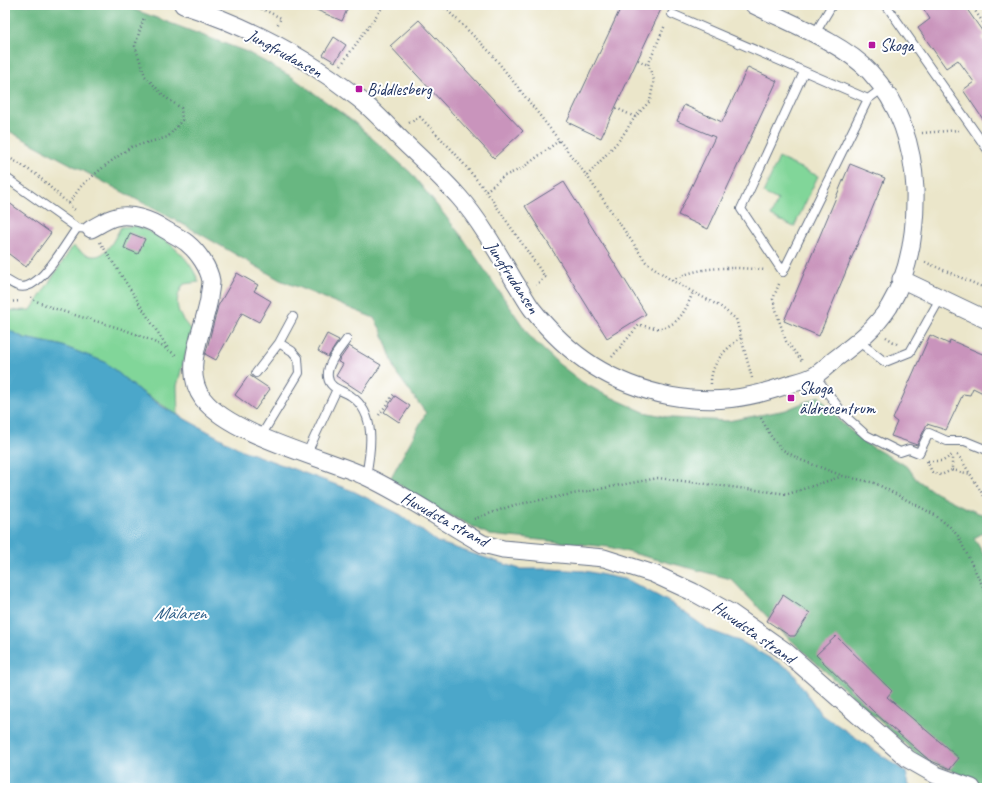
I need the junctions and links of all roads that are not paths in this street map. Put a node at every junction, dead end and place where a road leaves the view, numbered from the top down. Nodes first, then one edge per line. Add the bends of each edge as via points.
1 (183, 5) edge
2 (832, 5) edge
3 (886, 5) edge
4 (748, 8) edge
5 (672, 14) road end
6 (814, 35) junction
7 (804, 72) junction
8 (883, 88) junction
9 (868, 100) junction
10 (987, 149) edge
11 (5, 177) edge
12 (84, 228) junction
13 (5, 278) edge
14 (901, 279) junction
15 (941, 298) junction
16 (293, 317) dead end
17 (987, 320) edge
18 (347, 339) dead end
19 (858, 341) junction
20 (279, 343) junction
21 (810, 370) junction
22 (256, 373) dead end
23 (337, 389) junction
24 (262, 436) junction
25 (987, 450) edge
26 (308, 453) junction
27 (366, 476) junction
28 (972, 788) edge

1 - 21 street, Jungfrudansen via 270,41 359,99 461,199 485,232 531,308 565,345 599,371 633,387 672,396 711,392 735,399 772,390
2 - 6 lane
3 - 10 lane
4 - 6 street, Jungfrudansen
5 - 7 lane
6 - 8 street, Jungfrudansen via 850,54 869,70
7 - 9 lane
7 - 9 lane via 742,209 783,272
8 - 9 lane
8 - 14 street, Jungfrudansen via 909,143 914,175 916,217 909,259
11 - 12 lane
12 - 13 lane, Huvudsta strand via 40,279 27,286 17,286
12 - 24 street, Huvudsta strand via 115,217 126,216 158,225 187,243 206,267 211,282 208,306 195,356 193,371 196,384 203,398 223,418
14 - 15 street
14 - 19 street, Jungfrudansen via 890,305 871,330
15 - 17 street
15 - 19 lane via 910,352 886,362
16 - 20 lane
18 - 23 lane via 329,369 328,378 331,386
19 - 21 street, Jungfrudansen
20 - 22 lane
20 - 24 lane via 298,358 300,373
21 - 25 lane via 845,416 866,435 900,452 909,449 919,453 929,433 947,441 965,441
23 - 26 lane
23 - 27 lane via 352,396 362,408 370,428 371,450
24 - 26 street, Huvudsta strand
26 - 27 street, Huvudsta strand
27 - 28 street, Huvudsta strand via 483,544 503,549 604,558 654,574 693,592 731,613 785,651 908,759 936,775

